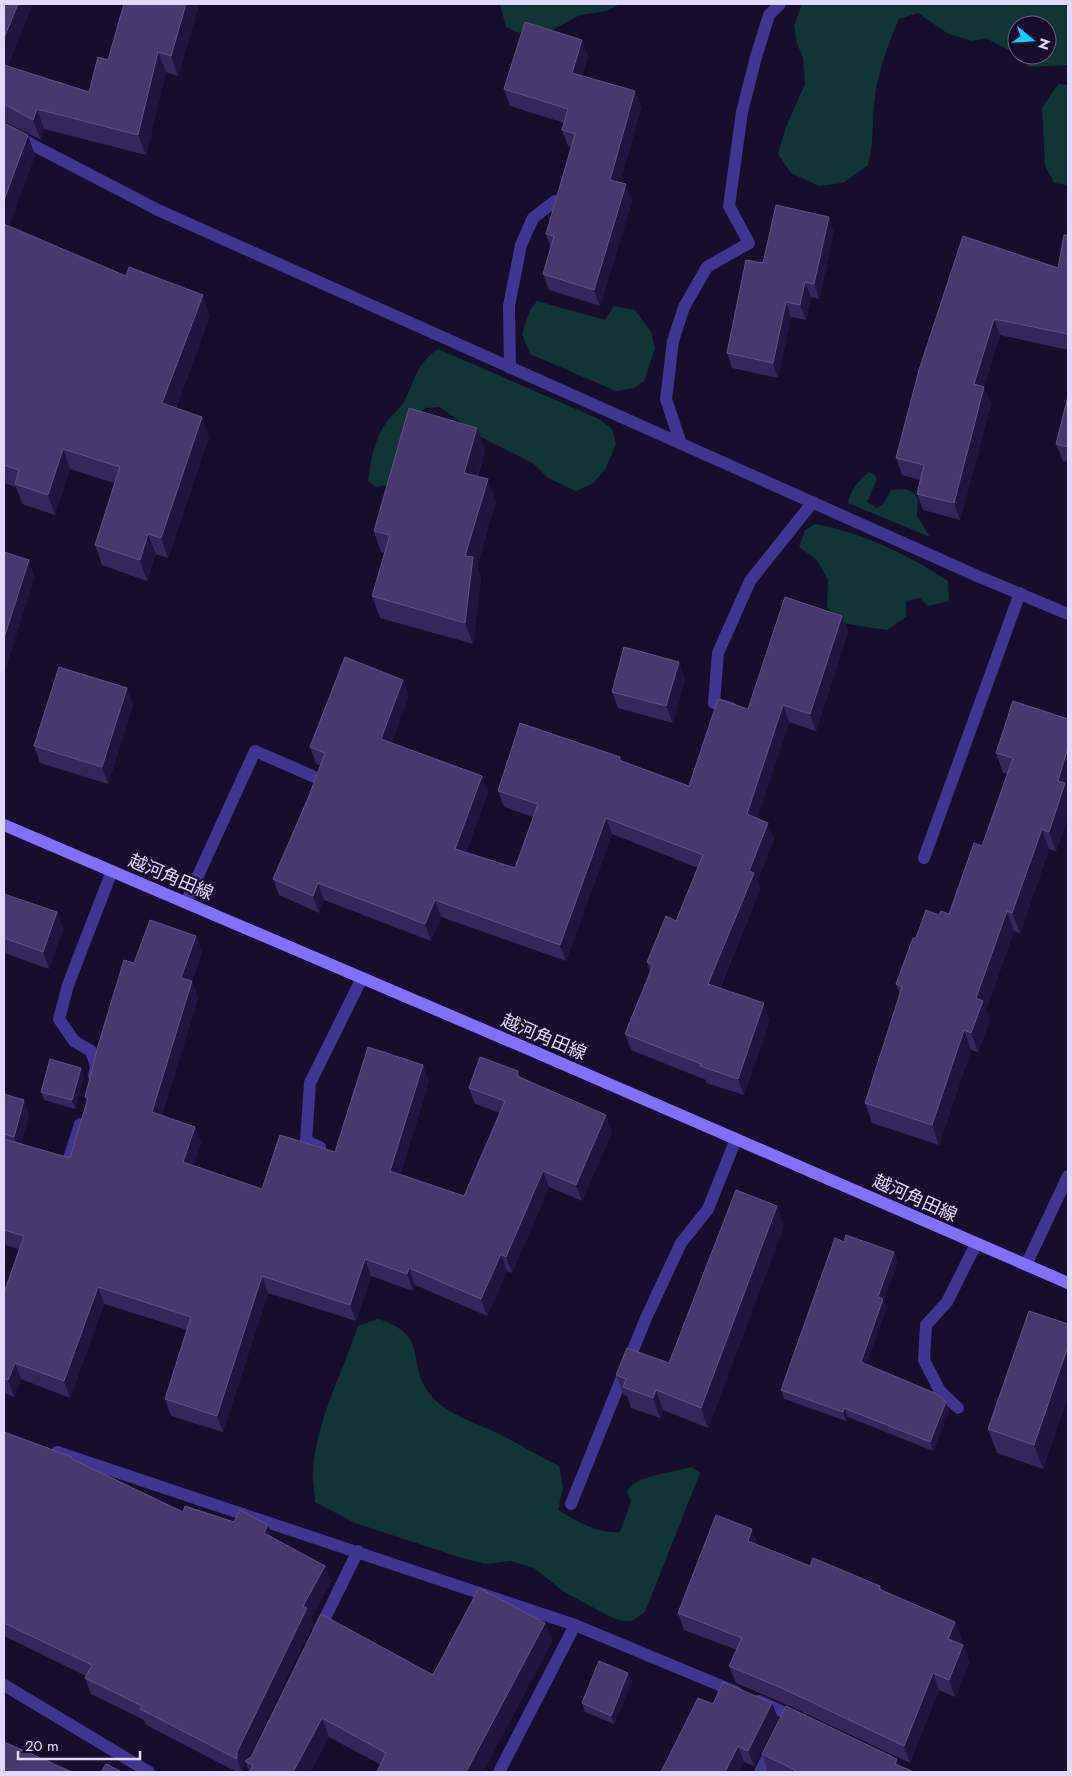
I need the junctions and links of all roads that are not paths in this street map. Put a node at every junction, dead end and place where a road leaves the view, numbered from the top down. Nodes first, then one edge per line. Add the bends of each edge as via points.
1 (780, 4) edge
2 (4, 130) edge
3 (555, 201) edge
4 (510, 368) junction
5 (681, 444) junction
6 (813, 502) junction
7 (1020, 593) junction
8 (1068, 614) edge
9 (740, 711) edge
10 (317, 778) edge
11 (4, 825) edge
12 (924, 858) dead end
13 (112, 871) junction
14 (186, 902) junction
15 (362, 978) junction
16 (92, 1086) edge
17 (84, 1113) edge
18 (736, 1139) junction
19 (320, 1146) edge
20 (68, 1165) edge
21 (1068, 1176) edge
22 (976, 1244) junction
23 (1026, 1265) junction
24 (1068, 1284) edge
25 (958, 1408) dead end
26 (47, 1449) edge
27 (571, 1504) dead end
28 (358, 1551) junction
29 (575, 1625) junction
30 (315, 1640) edge
31 (4, 1685) edge
32 (806, 1723) edge
33 (776, 1739) edge
34 (148, 1772) edge
35 (499, 1772) edge
36 (760, 1772) edge

1 - 5 street via 770,15 756,57 742,112 730,198 729,206 749,243 707,268 684,307 673,341 666,399
2 - 4 street via 158,210
3 - 4 street via 533,218 521,245 509,306
4 - 5 street
5 - 6 street
6 - 7 street
6 - 9 street via 750,581 718,653 714,703
7 - 8 street
7 - 12 street
10 - 14 street via 255,751
11 - 13 main road, 越河角田線
13 - 14 main road, 越河角田線
13 - 16 street via 68,986 60,1019 74,1041 91,1051 96,1066
14 - 15 main road, 越河角田線
15 - 18 main road, 越河角田線
15 - 19 street via 310,1083 306,1141
17 - 20 street
18 - 22 main road, 越河角田線
18 - 27 street via 708,1209 681,1243 646,1318
21 - 23 street
22 - 23 main road, 越河角田線
22 - 25 street via 947,1302 926,1325 924,1360 940,1391
23 - 24 main road, 越河角田線
26 - 28 street
28 - 29 street
28 - 30 street
29 - 32 street via 787,1718
29 - 35 street
31 - 34 street
33 - 36 street

